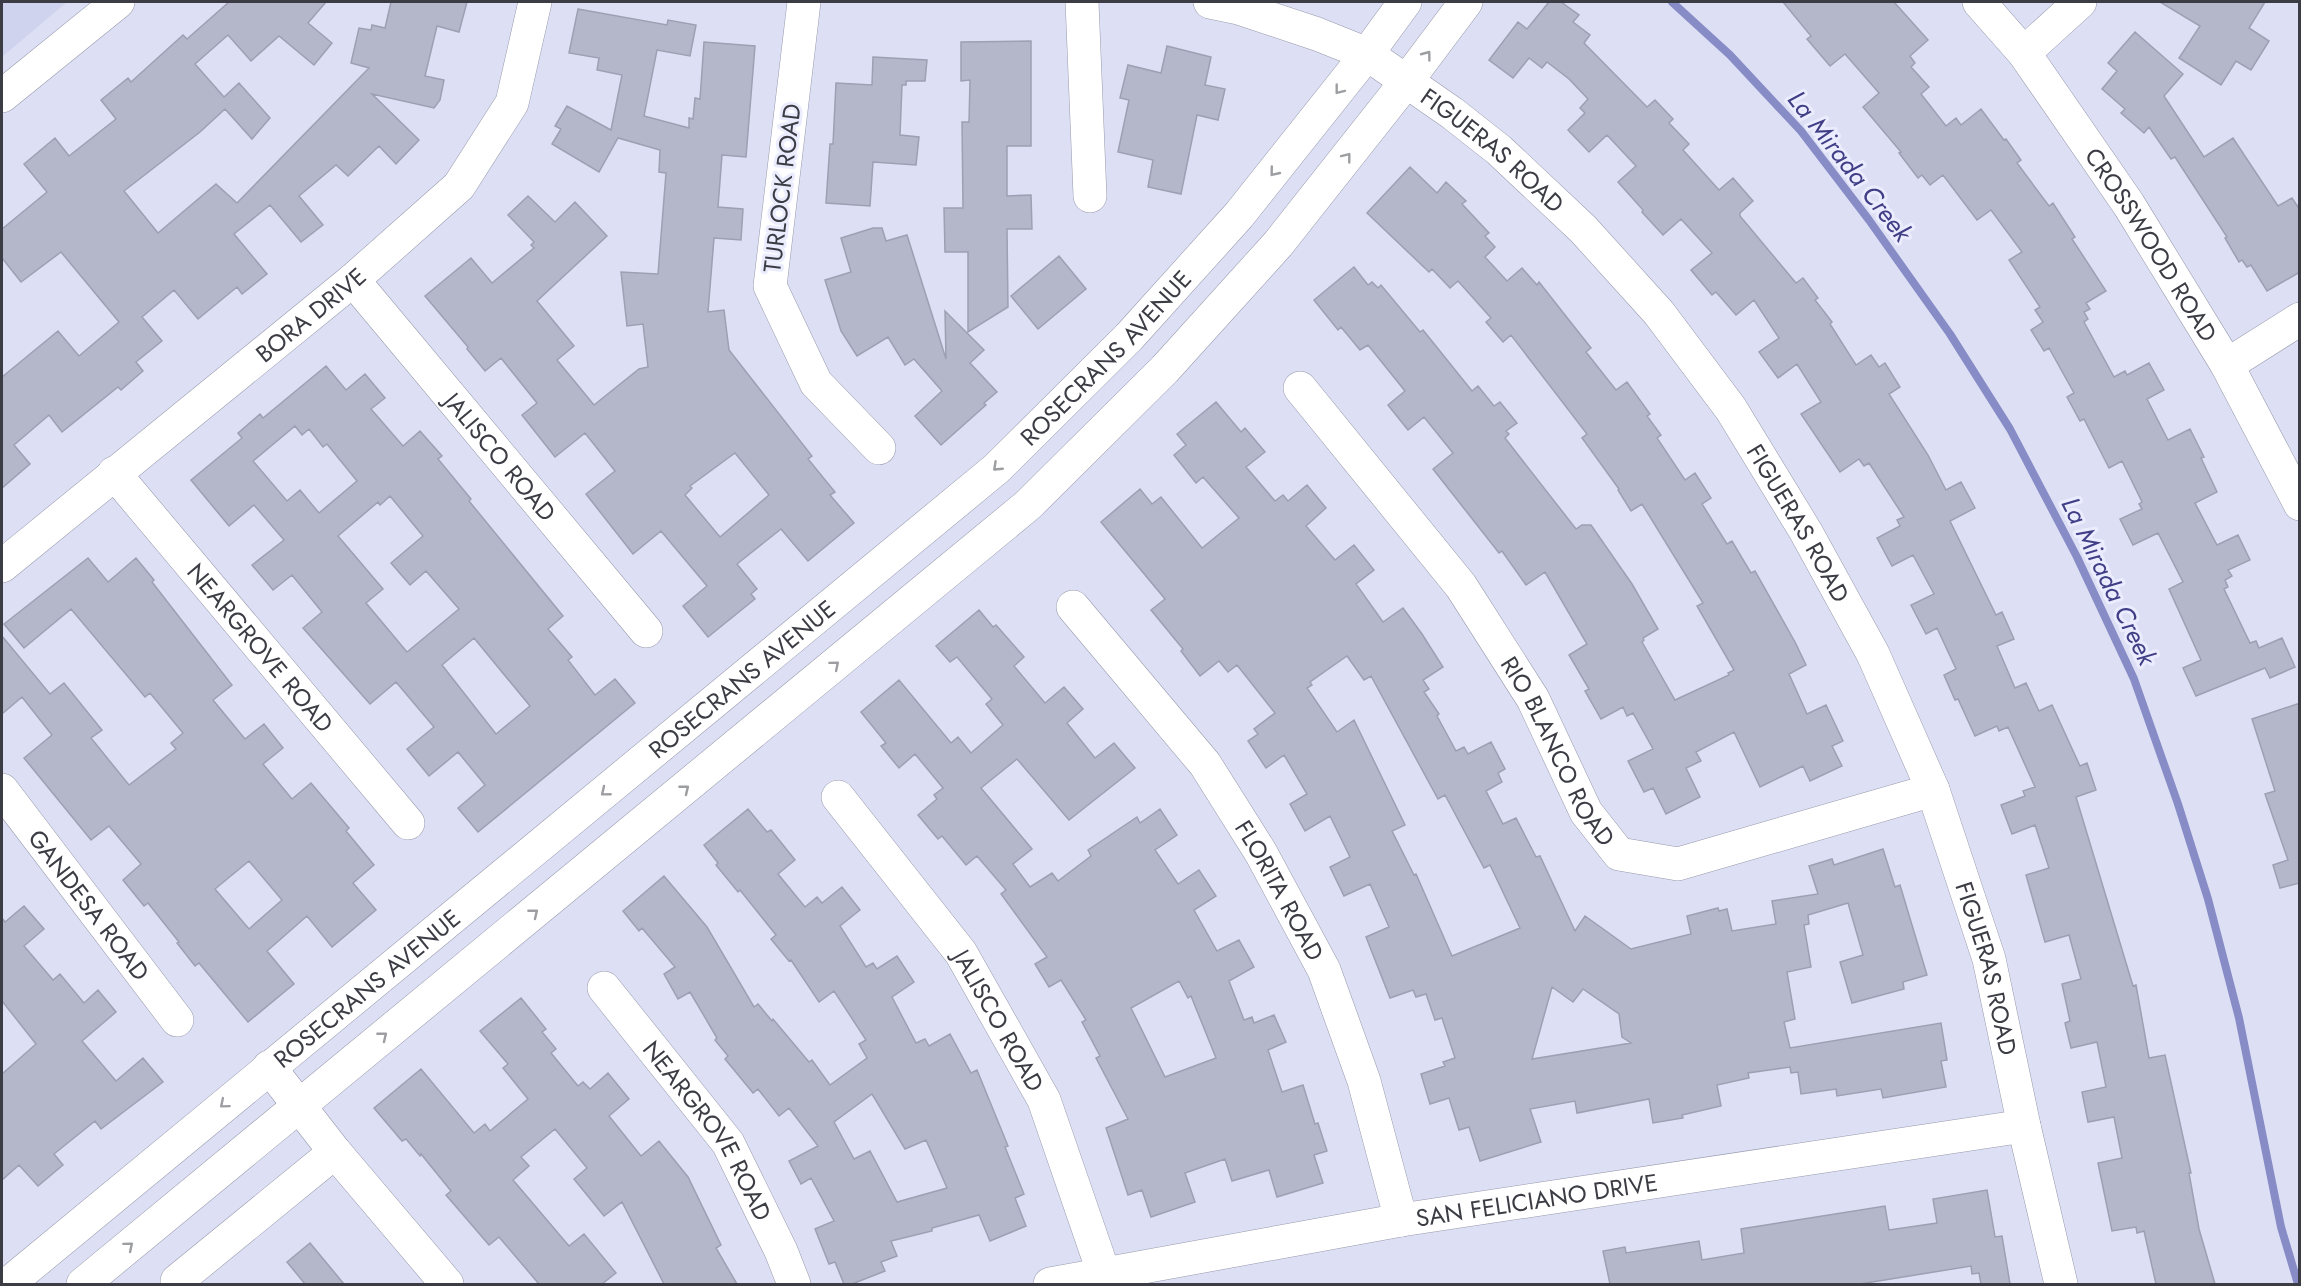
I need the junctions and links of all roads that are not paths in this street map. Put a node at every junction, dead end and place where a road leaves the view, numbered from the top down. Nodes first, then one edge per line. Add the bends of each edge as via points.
1 (118, 2) edge
2 (535, 2) edge
3 (804, 2) edge
4 (1082, 2) edge
5 (1210, 2) edge
6 (1406, 2) edge
7 (1466, 2) edge
8 (1979, 2) edge
9 (2080, 2) edge
10 (2024, 53) junction
11 (1367, 54) junction
12 (1406, 82) junction
13 (2, 96) edge
14 (1090, 196) dead end
15 (352, 280) junction
16 (2300, 319) edge
17 (2227, 365) junction
18 (1300, 388) dead end
19 (879, 448) dead end
20 (114, 473) junction
21 (2300, 504) edge
22 (2, 566) edge
23 (1073, 607) dead end
24 (646, 631) dead end
25 (2, 790) edge
26 (1933, 790) junction
27 (838, 797) dead end
28 (408, 823) dead end
29 (604, 988) dead end
30 (177, 1020) dead end
31 (269, 1067) junction
32 (299, 1105) junction
33 (2024, 1126) junction
34 (335, 1152) junction
35 (1401, 1220) junction
36 (1104, 1274) junction
37 (177, 1281) dead end
38 (8, 1284) edge
39 (83, 1284) edge
40 (447, 1284) edge
41 (794, 1284) edge
42 (1050, 1284) edge
43 (2061, 1284) edge

1 - 13 street
2 - 15 street, BORA DRIVE via 512,102 459,186
3 - 19 street, TURLOCK ROAD via 770,286 816,383
4 - 14 street
5 - 11 street, FIGUERAS ROAD via 1317,34
6 - 11 street, ROSECRANS AVENUE
12 -> 7 street, ROSECRANS AVENUE
8 - 10 street, CROSSWOOD ROAD
9 - 10 street
10 - 17 street, CROSSWOOD ROAD via 2129,205
11 - 12 street, FIGUERAS ROAD
11 -> 31 street, ROSECRANS AVENUE via 1239,216 1129,337 996,470
12 - 26 street, FIGUERAS ROAD via 1499,150 1583,229 1659,313 1731,409 1806,532 1873,654
32 -> 12 street, ROSECRANS AVENUE via 1028,505 1165,369 1270,253
15 - 20 street, BORA DRIVE
15 - 24 street, JALISCO ROAD
16 - 17 street
17 - 21 street, CROSSWOOD ROAD
18 - 26 street, RIO BLANCO ROAD via 1461,586 1533,699 1586,812 1619,854 1678,864
20 - 22 street, BORA DRIVE
20 - 28 street, NEARGROVE ROAD
23 - 35 street, FLORITA ROAD via 1205,764 1261,853 1324,970 1364,1081
25 - 30 street, GANDESA ROAD
26 - 33 street, FIGUERAS ROAD via 1989,959
27 - 36 street, JALISCO ROAD via 961,953 1044,1100
29 - 41 street, NEARGROVE ROAD via 728,1143
31 - 32 street
31 -> 38 street, ROSECRANS AVENUE
32 - 34 street
39 -> 32 street, ROSECRANS AVENUE
33 - 35 street, SAN FELICIANO DRIVE
33 - 43 street, FIGUERAS ROAD
34 - 37 street
34 - 40 street
35 - 36 street, SAN FELICIANO DRIVE
36 - 42 street, SAN FELICIANO DRIVE

